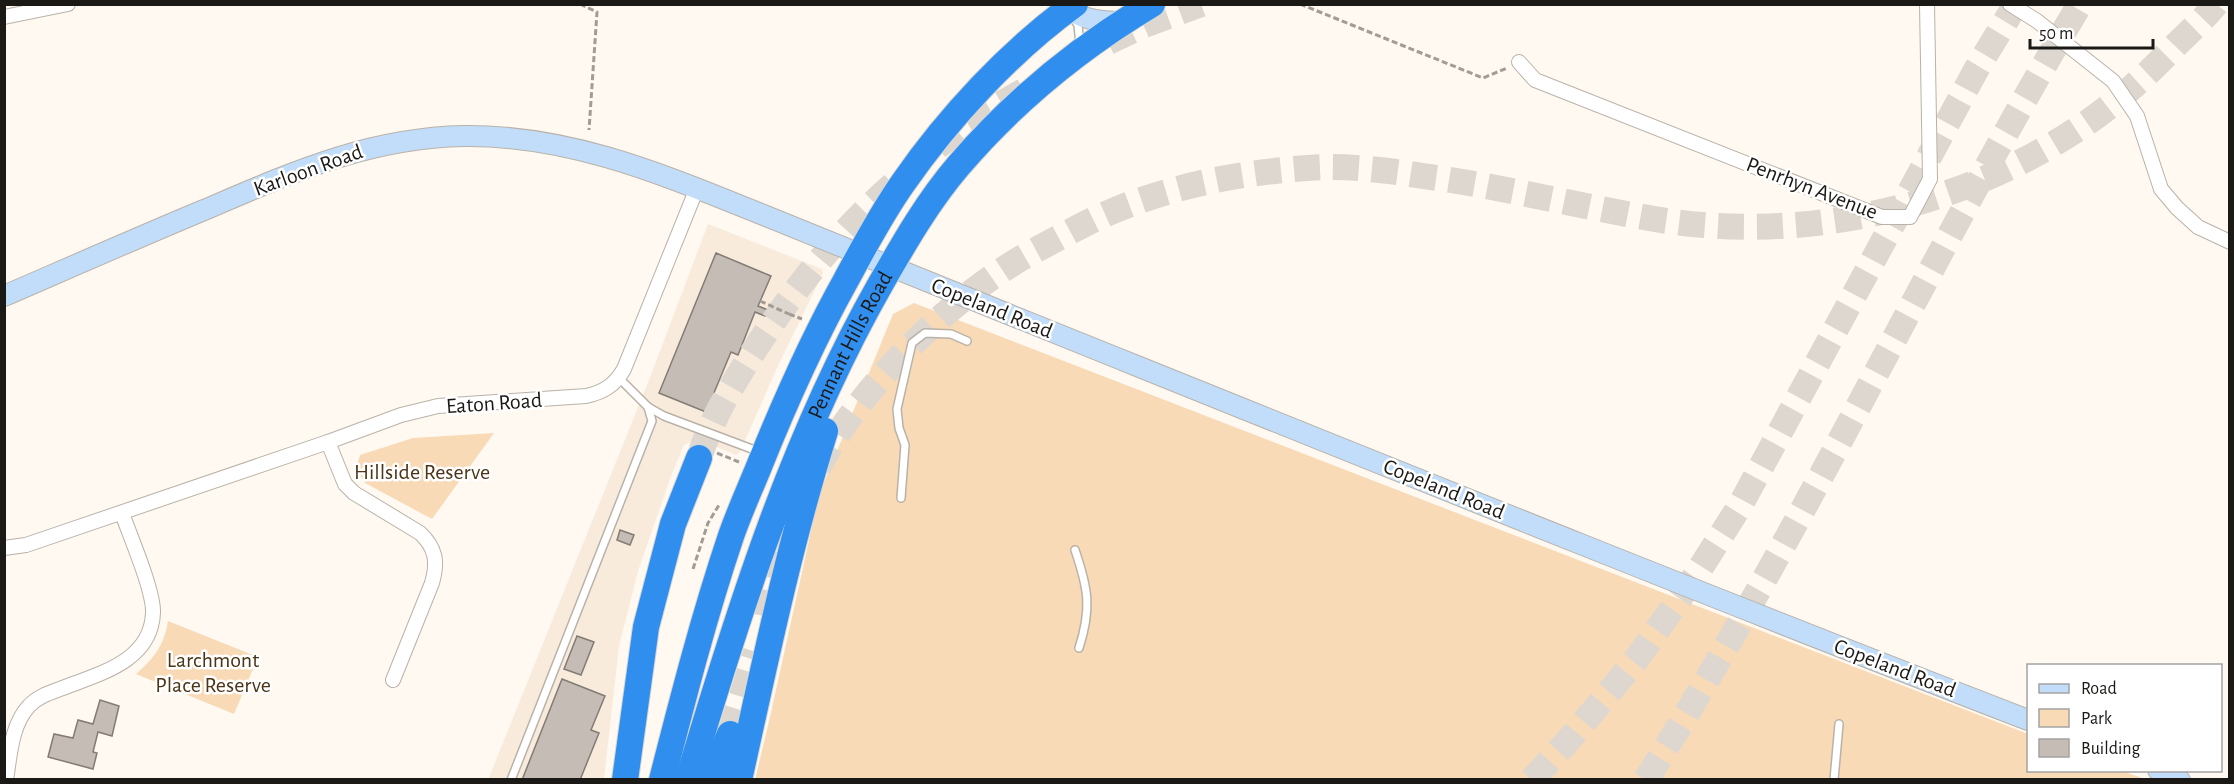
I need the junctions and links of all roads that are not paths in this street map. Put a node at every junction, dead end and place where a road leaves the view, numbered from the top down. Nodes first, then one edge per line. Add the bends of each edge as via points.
1 (68, 4) edge
2 (1152, 4) edge
3 (1927, 4) edge
4 (2010, 4) edge
5 (1068, 6) edge
6 (10, 12) edge
7 (1123, 22) junction
8 (1079, 53) junction
9 (1519, 62) road end
10 (697, 188) junction
11 (2229, 242) edge
12 (860, 255) junction
13 (891, 267) junction
14 (4, 296) edge
15 (856, 327) junction
16 (967, 341) dead end
17 (619, 378) junction
18 (648, 407) junction
19 (328, 442) junction
20 (764, 454) junction
21 (699, 458) tunnel mouth
22 (902, 498) dead end
23 (122, 513) junction
24 (4, 548) edge
25 (1075, 550) dead end
26 (1079, 648) dead end
27 (393, 680) dead end
28 (2027, 720) edge
29 (1839, 724) dead end
30 (730, 735) tunnel mouth
31 (2160, 772) edge
32 (6, 780) edge
33 (511, 780) edge
34 (625, 780) edge
35 (662, 780) edge
36 (688, 780) edge
37 (714, 780) edge
38 (739, 780) edge
39 (1834, 780) edge
40 (2180, 780) edge

1 - 6 street
2 - 7 highway, Pennant Hills Road
3 - 9 street, Penrhyn Avenue via 1930,178 1910,217 1882,217 1589,102 1535,80
4 - 11 street via 2113,81 2138,116 2161,189 2198,227
5 - 7 main road via 1076,15 1092,20
5 - 8 lane via 1082,41
5 - 12 highway, Pennant Hills Road via 944,128 902,183
7 - 8 highway, Pennant Hills Road
8 - 13 highway, Pennant Hills Road via 1009,112 959,165 920,218
10 - 12 main road
10 - 14 main road, Karloon Road via 616,159 546,141 464,136 418,139 324,160
10 - 17 street
12 - 13 main road, Copeland Road
12 - 20 highway, Pennant Hills Road via 803,362
13 - 15 highway, Pennant Hills Road
13 - 28 main road, Copeland Road
15 - 36 highway, Pennant Hills Road via 775,511 732,633
15 - 38 highway via 778,598
16 - 22 lane via 951,334 925,333 912,343 897,409 905,445
17 - 18 lane
17 - 19 street, Eaton Road via 604,391 586,396 438,406
18 - 20 lane
18 - 33 lane via 652,421
19 - 23 street, Eaton Road
19 - 27 street via 345,484 420,533 435,556 432,583
20 - 35 highway, Pennant Hills Road via 732,534 703,625
21 - 34 highway via 673,524 646,627
23 - 24 street, Eaton Road via 26,545
23 - 32 street via 152,600 147,638 117,666 43,696 28,707 13,739
25 - 26 lane via 1088,597 1087,623
29 - 39 lane
30 - 37 highway
31 - 40 main road

